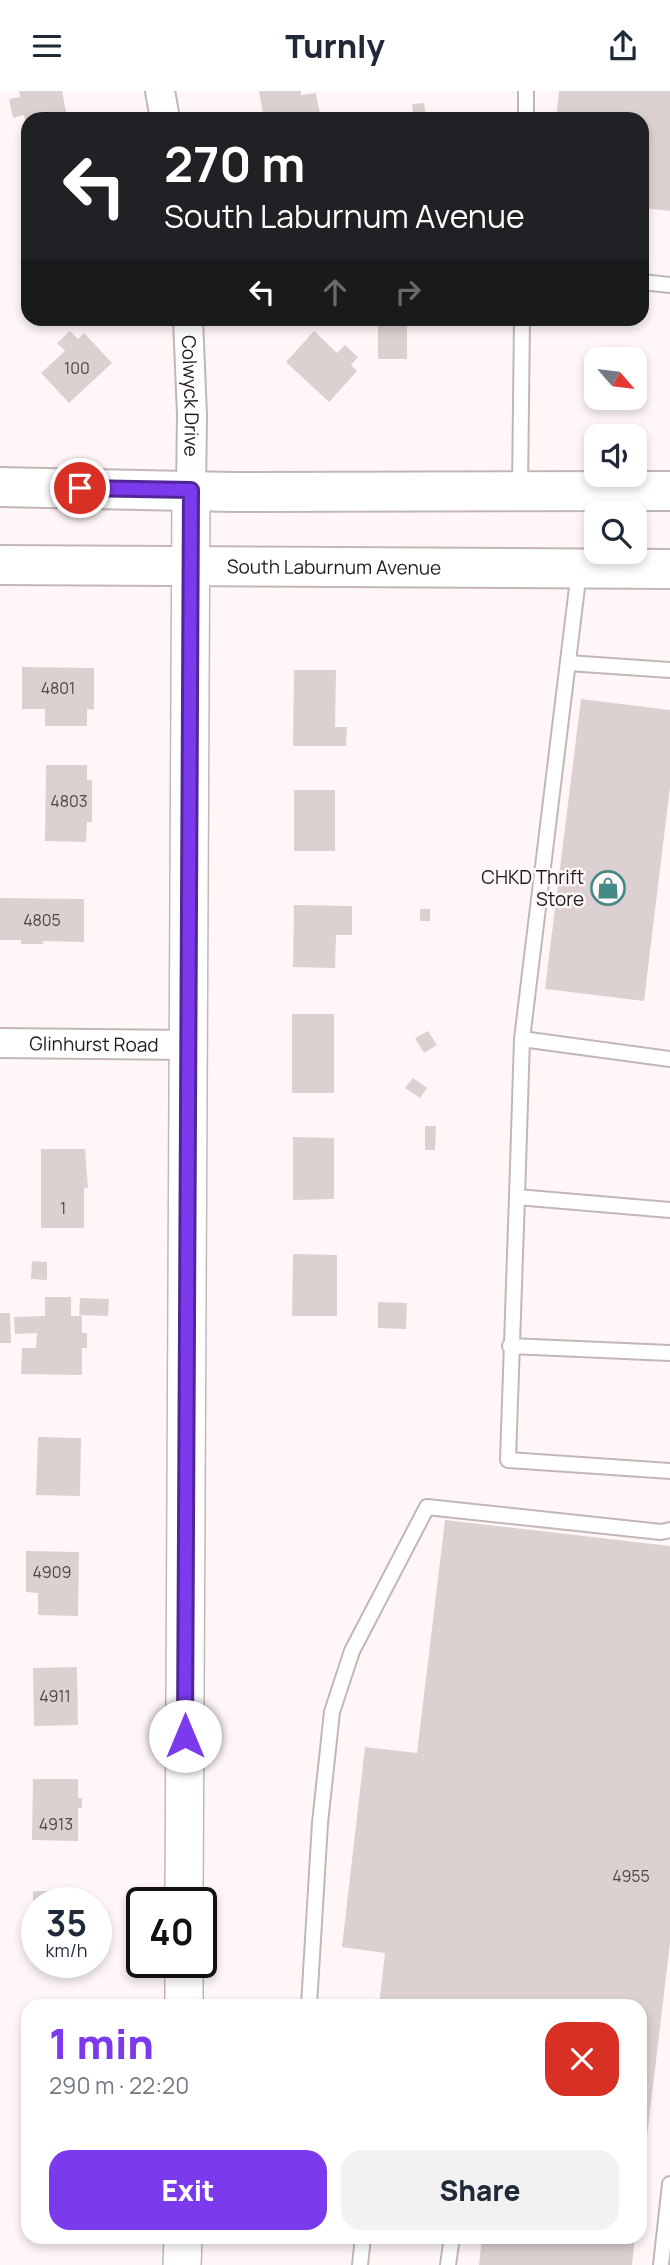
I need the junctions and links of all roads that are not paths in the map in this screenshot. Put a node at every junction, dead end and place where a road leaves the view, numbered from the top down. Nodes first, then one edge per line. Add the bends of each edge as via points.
1 (160, 91) edge
2 (526, 91) edge
3 (164, 112) edge
4 (526, 112) edge
5 (649, 283) edge
6 (670, 285) edge
7 (188, 326) edge
8 (522, 326) edge
9 (0, 487) edge
10 (191, 490) junction
11 (520, 491) junction
12 (670, 491) edge
13 (0, 565) edge
14 (191, 566) junction
15 (579, 569) junction
16 (670, 569) edge
17 (568, 663) junction
18 (670, 670) edge
19 (522, 1039) junction
20 (0, 1043) edge
21 (189, 1045) junction
22 (670, 1059) edge
23 (517, 1197) junction
24 (670, 1210) edge
25 (510, 1346) junction
26 (670, 1353) edge
27 (670, 1471) edge
28 (670, 1530) edge
29 (184, 1887) edge
30 (184, 1978) edge
31 (184, 1999) edge
32 (309, 1999) edge
33 (670, 2184) edge
34 (183, 2244) edge
35 (362, 2244) edge
36 (451, 2244) edge
37 (182, 2265) edge
38 (360, 2265) edge
39 (448, 2265) edge
40 (661, 2265) edge

1 - 3 street
2 - 4 lane
5 - 6 lane
7 - 10 street, Colwyck Drive
8 - 11 lane
9 - 10 main road
10 - 11 main road
10 - 14 street, Colwyck Drive
11 - 12 main road
13 - 14 main road, South Laburnum Avenue
14 - 15 main road, South Laburnum Avenue
14 - 21 street, Colwyck Drive
15 - 16 main road, South Laburnum Avenue
15 - 17 lane
17 - 18 lane
17 - 19 lane
19 - 22 lane
19 - 23 lane
20 - 21 street, Glinhurst Road
21 - 29 street, Colwyck Drive
23 - 24 lane
23 - 25 lane
25 - 26 lane
25 - 27 lane via 508,1460
28 - 32 lane via 427,1507 352,1651 332,1712
30 - 31 street
33 - 40 lane
34 - 37 street
35 - 38 lane
36 - 39 lane

